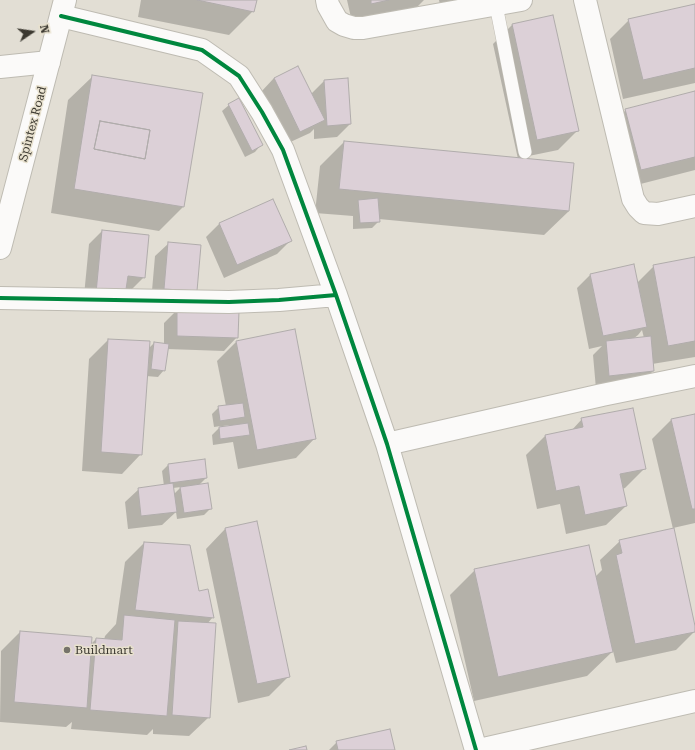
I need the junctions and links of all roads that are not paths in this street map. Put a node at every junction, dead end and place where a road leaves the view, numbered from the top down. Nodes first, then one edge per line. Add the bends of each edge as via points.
1 (327, 0) edge
2 (521, 0) edge
3 (585, 0) edge
4 (496, 4) junction
5 (63, 8) edge
6 (49, 62) junction
7 (0, 68) edge
8 (525, 152) dead end
9 (695, 206) edge
10 (0, 248) edge
11 (336, 295) junction
12 (0, 298) edge
13 (695, 376) edge
14 (387, 444) junction
15 (695, 701) edge
16 (478, 750) edge

1 - 4 street via 337,21 354,28
2 - 4 street
3 - 9 street via 633,199 644,213 658,214
4 - 8 lane
5 - 6 street, Spintex Road
5 - 11 street via 202,50 240,76 283,150
6 - 7 street
6 - 10 street, Spintex Road
11 - 12 street via 229,302
11 - 14 street
13 - 14 street
14 - 16 street
15 - 16 street

